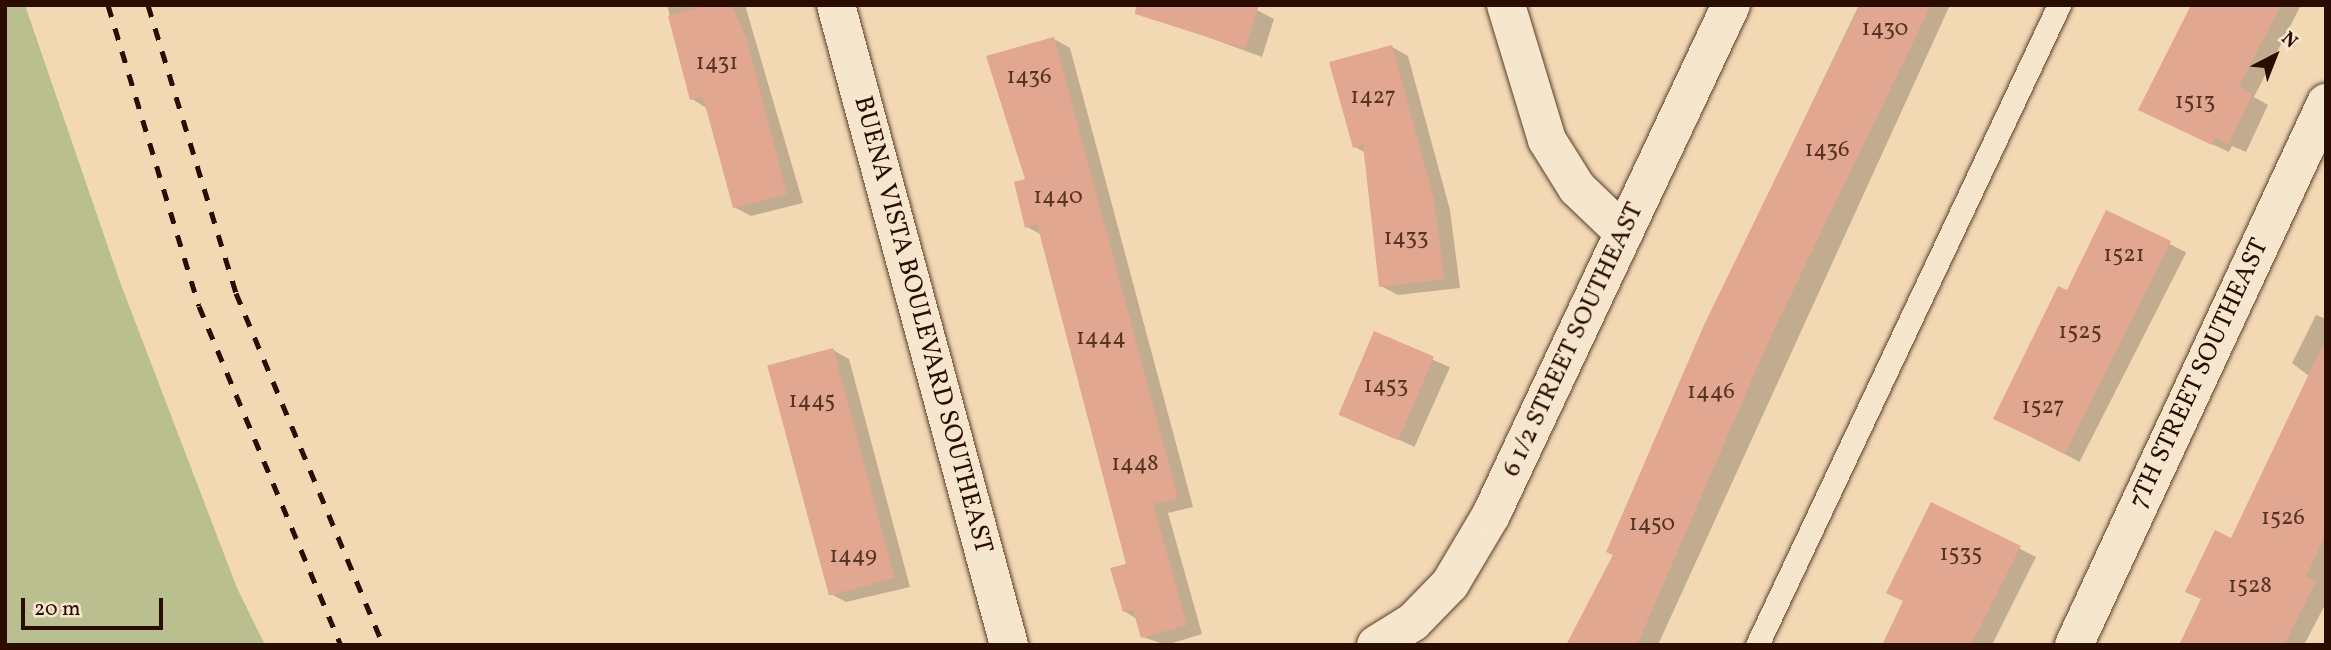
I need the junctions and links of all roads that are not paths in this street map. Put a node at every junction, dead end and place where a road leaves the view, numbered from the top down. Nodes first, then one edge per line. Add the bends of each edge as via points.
1 (836, 5) edge
2 (1506, 5) edge
3 (1731, 5) edge
4 (2059, 5) edge
5 (2326, 103) edge
6 (1624, 233) junction
7 (1009, 645) edge
8 (1376, 645) edge
9 (1757, 645) edge
10 (2074, 645) edge

1 - 7 street, BUENA VISTA BOULEVARD SOUTHEAST
2 - 6 street via 1547,140 1577,188
3 - 6 street, 6 1/2 STREET SOUTHEAST
4 - 9 lane
5 - 10 street, 7TH STREET SOUTHEAST
6 - 8 street, 6 1/2 STREET SOUTHEAST via 1491,515 1450,584 1413,622

